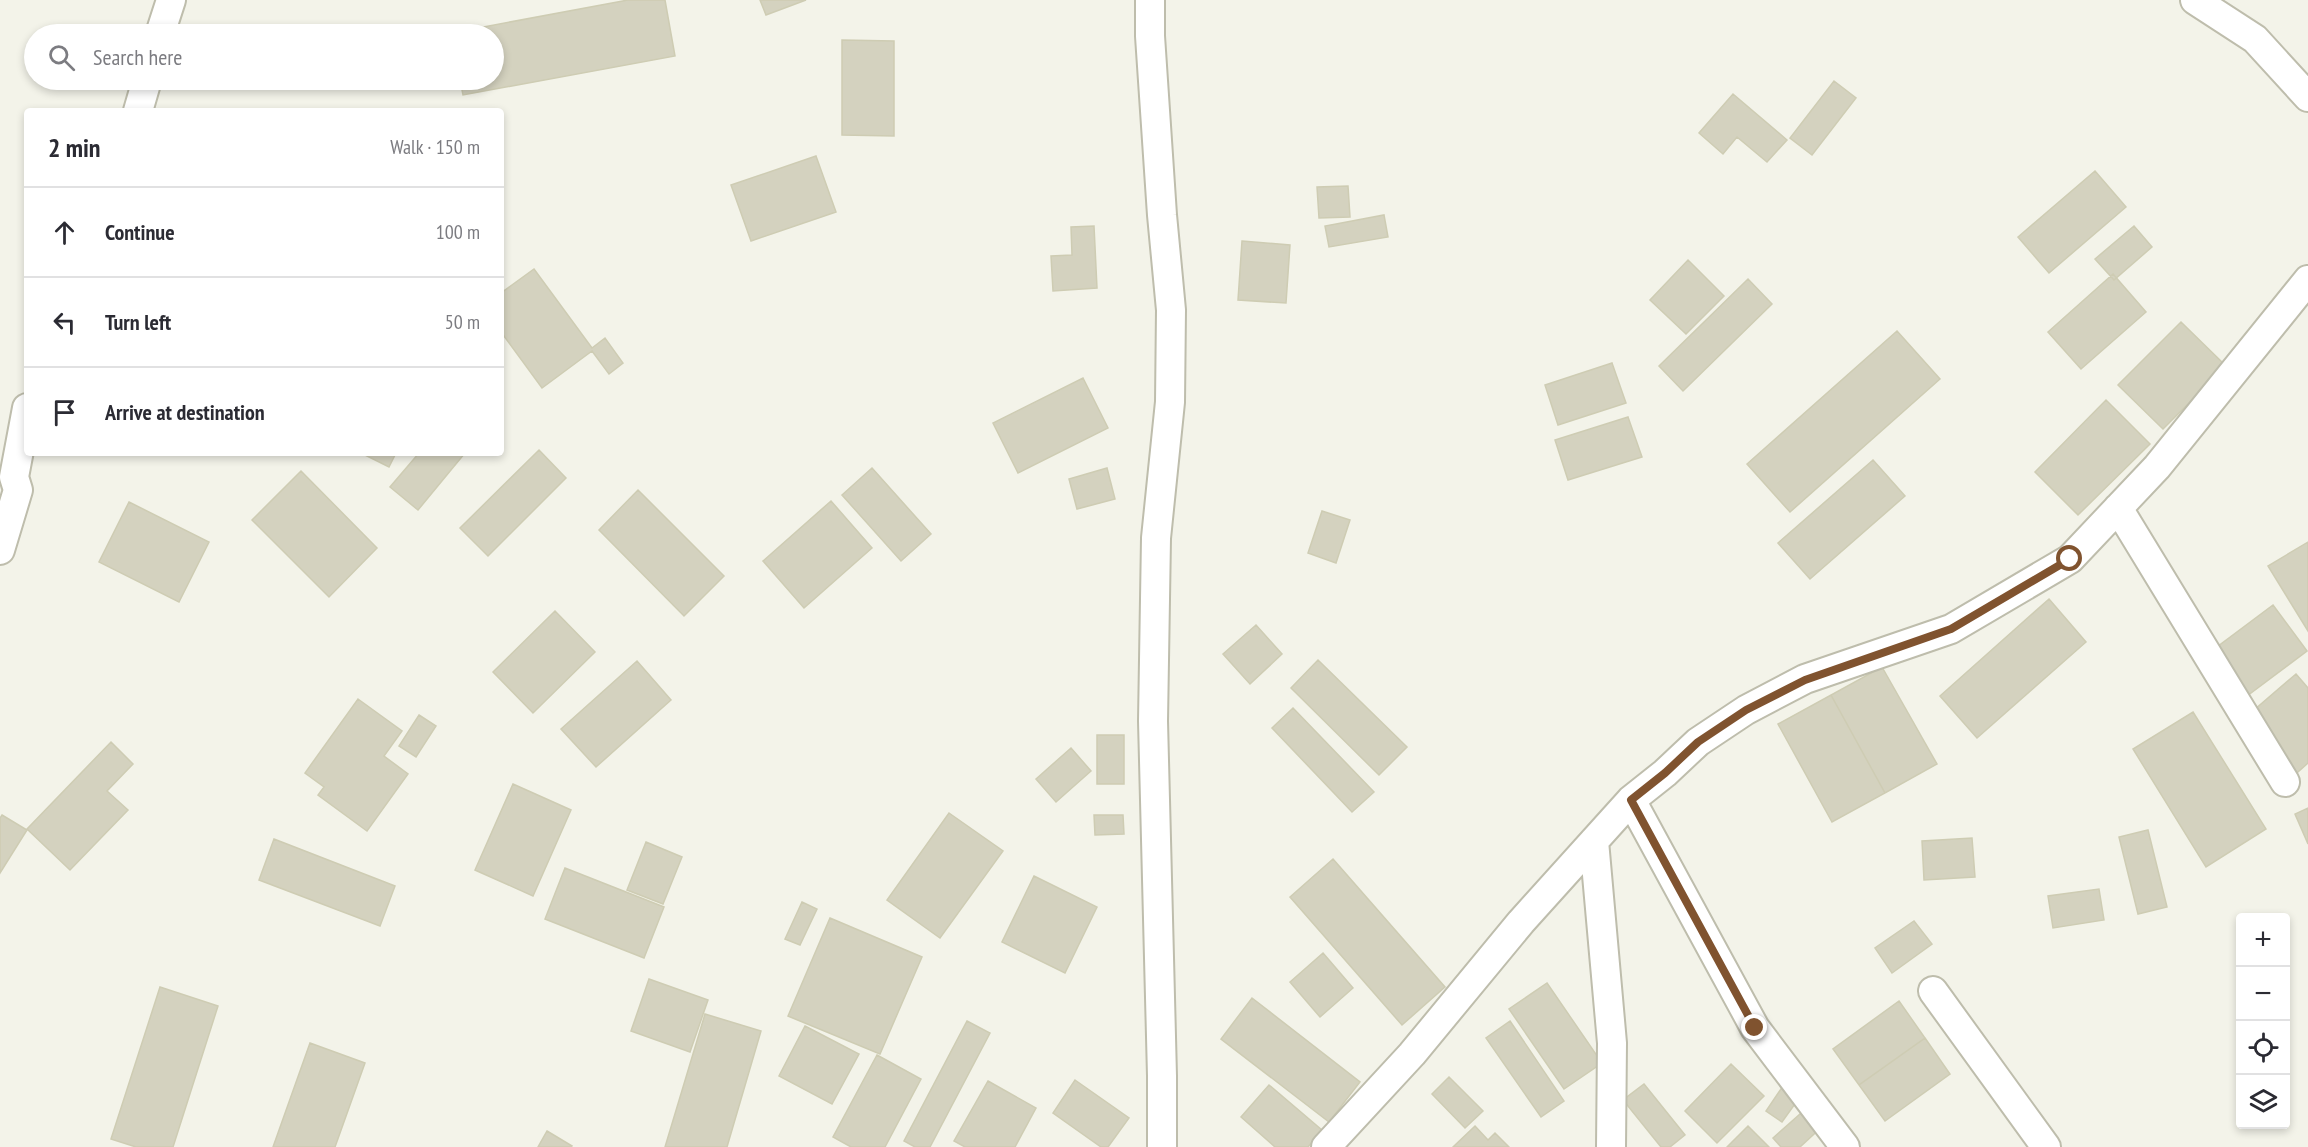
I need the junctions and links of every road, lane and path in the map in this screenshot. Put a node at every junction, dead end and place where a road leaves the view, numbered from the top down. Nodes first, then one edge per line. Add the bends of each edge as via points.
1 (171, 0) edge
2 (1150, 0) edge
3 (2195, 0) edge
4 (163, 24) edge
5 (144, 90) edge
6 (2308, 97) edge
7 (139, 108) edge
8 (2308, 280) edge
9 (24, 424) edge
10 (2118, 508) junction
11 (0, 550) edge
12 (2285, 782) dead end
13 (1631, 800) junction
14 (1594, 841) junction
15 (1933, 991) dead end
16 (1162, 1147) edge
17 (1326, 1147) edge
18 (1611, 1147) edge
19 (1845, 1147) edge
20 (2046, 1147) edge

1 - 4 street
2 - 16 street via 1171,310 1170,402 1156,538 1153,721
3 - 6 street via 2255,39
5 - 7 street
8 - 10 street via 2157,467
9 - 11 street via 14,477 18,490
10 - 12 street
10 - 13 street via 2070,559 2012,595 1951,629 1805,680 1746,710 1698,742
13 - 14 street
13 - 19 street via 1755,1028
14 - 17 street via 1412,1054
14 - 18 street via 1612,1043
15 - 20 street

